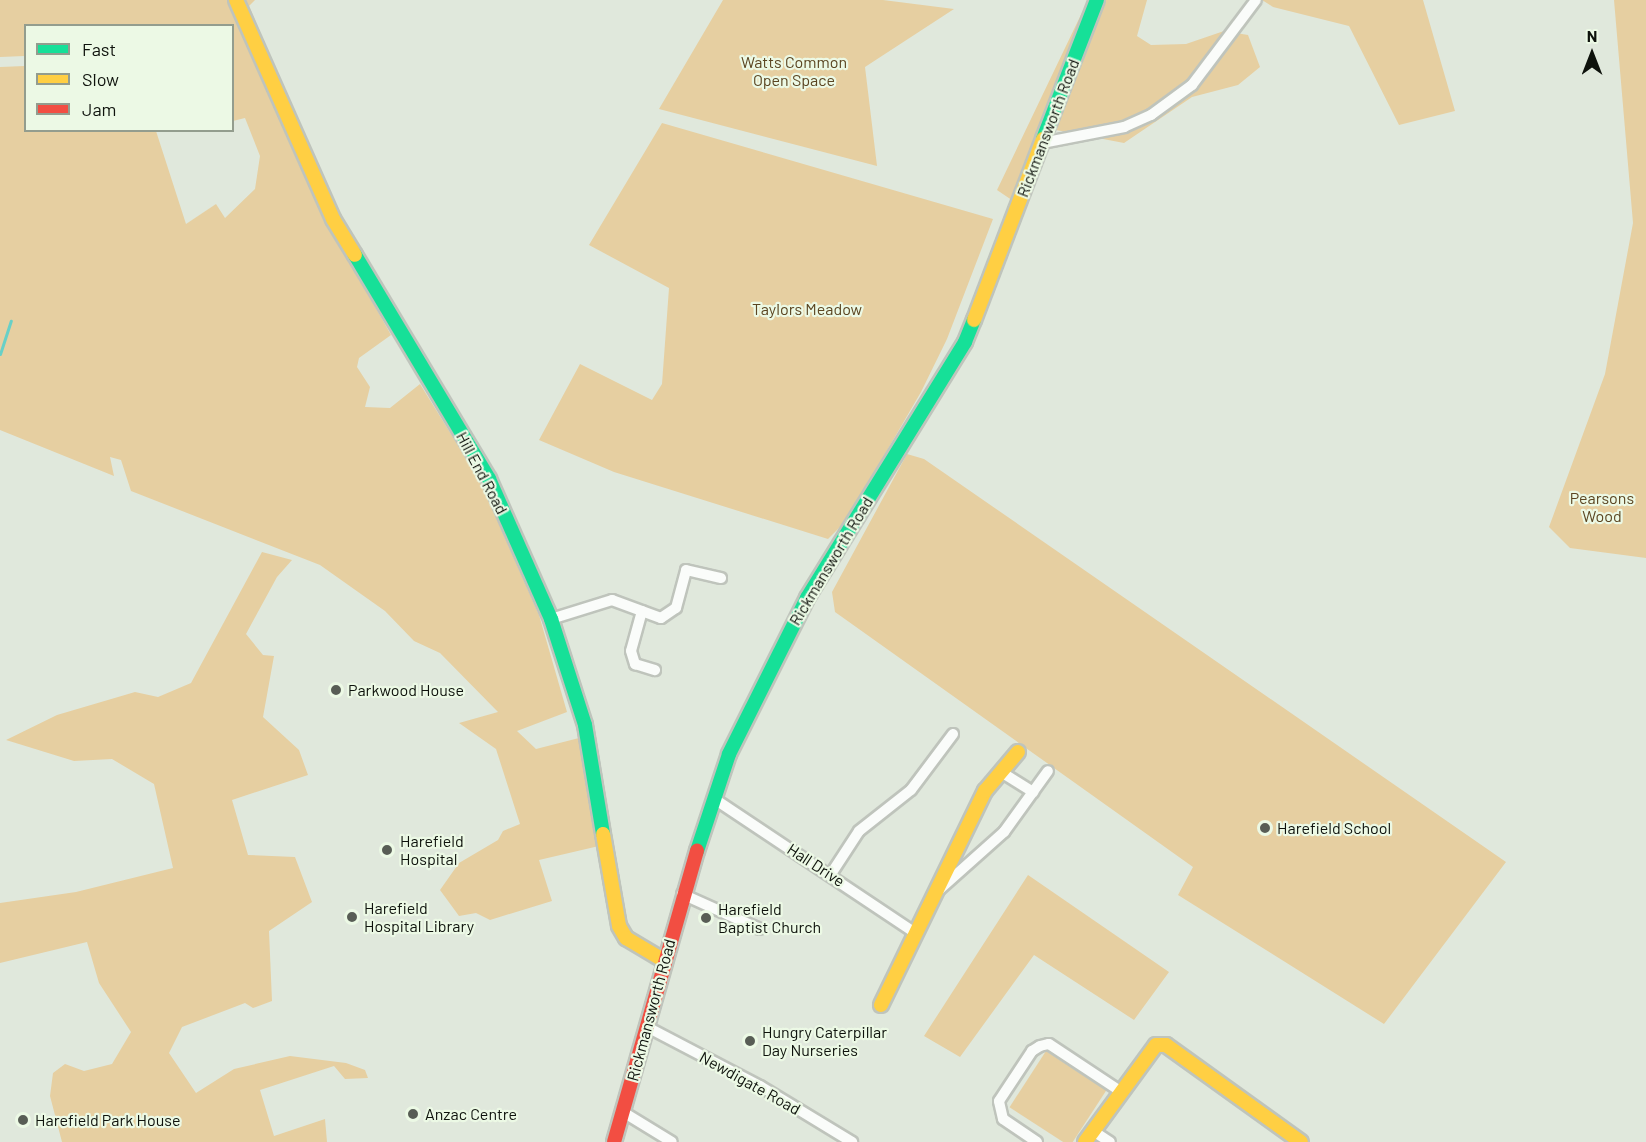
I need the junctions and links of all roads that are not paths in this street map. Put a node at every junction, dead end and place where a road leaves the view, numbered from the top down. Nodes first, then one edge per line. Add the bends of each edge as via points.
1 (236, 0) edge
2 (1097, 0) edge
3 (1256, 0) edge
4 (1042, 143) junction
5 (721, 578) dead end
6 (642, 611) junction
7 (552, 619) junction
8 (655, 670) dead end
9 (953, 734) dead end
10 (1017, 752) dead end
11 (1048, 771) dead end
12 (1001, 772) junction
13 (1033, 792) junction
14 (716, 800) junction
15 (831, 874) junction
16 (682, 894) junction
17 (933, 895) junction
18 (760, 929) dead end
19 (914, 932) junction
20 (663, 960) junction
21 (881, 1005) dead end
22 (647, 1027) junction
23 (1120, 1091) junction
24 (623, 1112) junction
25 (1089, 1136) edge
26 (614, 1142) edge
27 (672, 1142) edge
28 (852, 1142) edge
29 (1037, 1142) edge
30 (1110, 1142) edge
31 (1301, 1142) edge

1 - 7 street, Hill End Road via 333,219 489,478
2 - 4 street, Rickmansworth Road
3 - 4 street via 1192,85 1151,115 1124,128
4 - 14 street, Rickmansworth Road via 965,342 807,598 729,754
5 - 6 street via 686,570 676,608 661,618
6 - 7 street via 612,600
6 - 8 street via 631,651 635,664
7 - 20 street, Hill End Road via 585,725 619,926 626,938
9 - 15 street via 911,790 859,831
10 - 12 street
11 - 13 street
12 - 13 street
12 - 17 street via 985,791
13 - 17 street via 1004,832
14 - 15 street, Hall Drive
14 - 16 street, Rickmansworth Road
15 - 19 street, Hall Drive
16 - 18 street
16 - 20 street, Rickmansworth Road
17 - 19 street
19 - 21 street
20 - 22 street, Rickmansworth Road
22 - 24 street, Rickmansworth Road
22 - 28 street, Newdigate Road via 760,1086
23 - 25 street
23 - 29 street via 1049,1044 1040,1046 1032,1051 999,1101 1003,1119
23 - 31 street via 1148,1051 1156,1045 1166,1045
24 - 26 street, Rickmansworth Road
24 - 27 street
25 - 30 street

